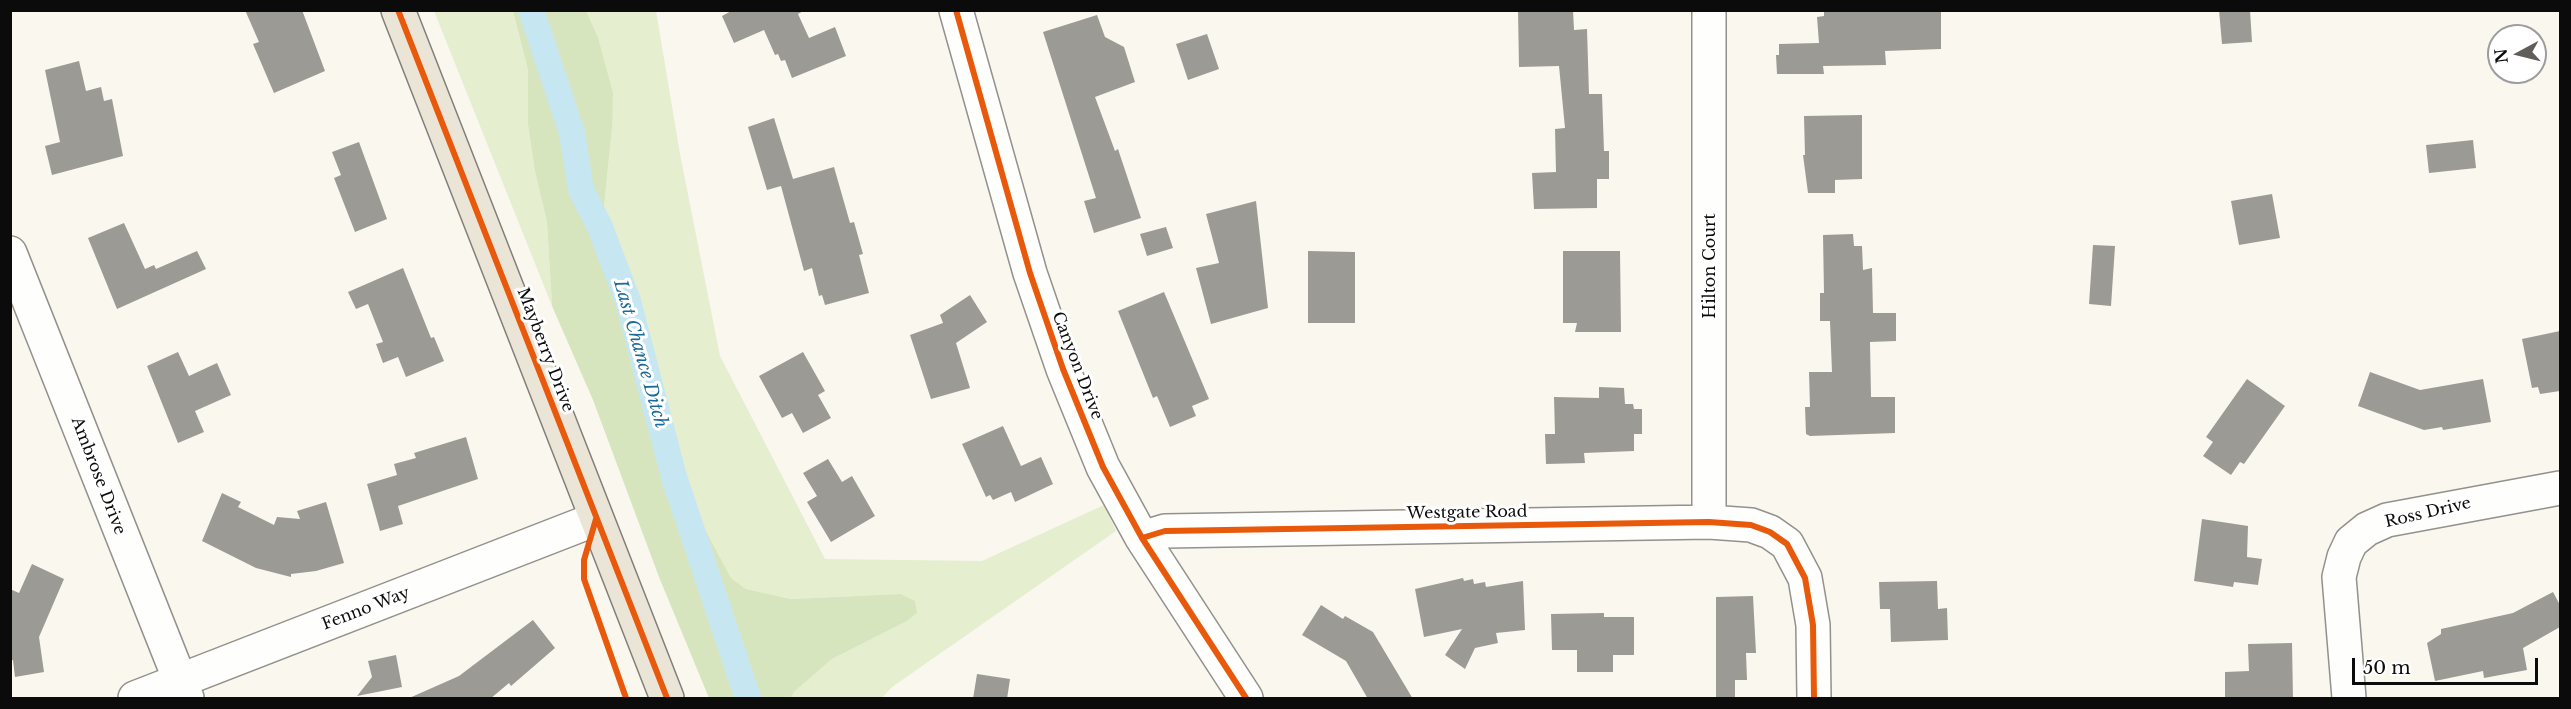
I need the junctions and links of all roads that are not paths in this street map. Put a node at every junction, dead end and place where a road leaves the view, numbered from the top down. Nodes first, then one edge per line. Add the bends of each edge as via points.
1 (398, 10) edge
2 (956, 10) edge
3 (1709, 10) edge
4 (10, 253) edge
5 (2560, 488) edge
6 (596, 519) junction
7 (1709, 522) junction
8 (1142, 538) junction
9 (183, 690) edge
10 (135, 699) edge
11 (667, 699) edge
12 (1246, 699) edge
13 (1814, 699) edge
14 (2349, 699) edge

1 - 6 main road, Mayberry Drive
2 - 8 street, Canyon Drive via 1045,319 1103,467
3 - 7 street, Hilton Court
4 - 9 street, Ambrose Drive
5 - 14 street, Ross Drive via 2387,520 2351,542 2339,577
6 - 9 street, Fenno Way
6 - 11 main road, Mayberry Drive
7 - 8 street, Westgate Road via 1165,531
7 - 13 street, Westgate Road via 1750,525 1788,544 1805,578 1811,601
8 - 12 street, Canyon Drive
9 - 10 street, Fenno Way

